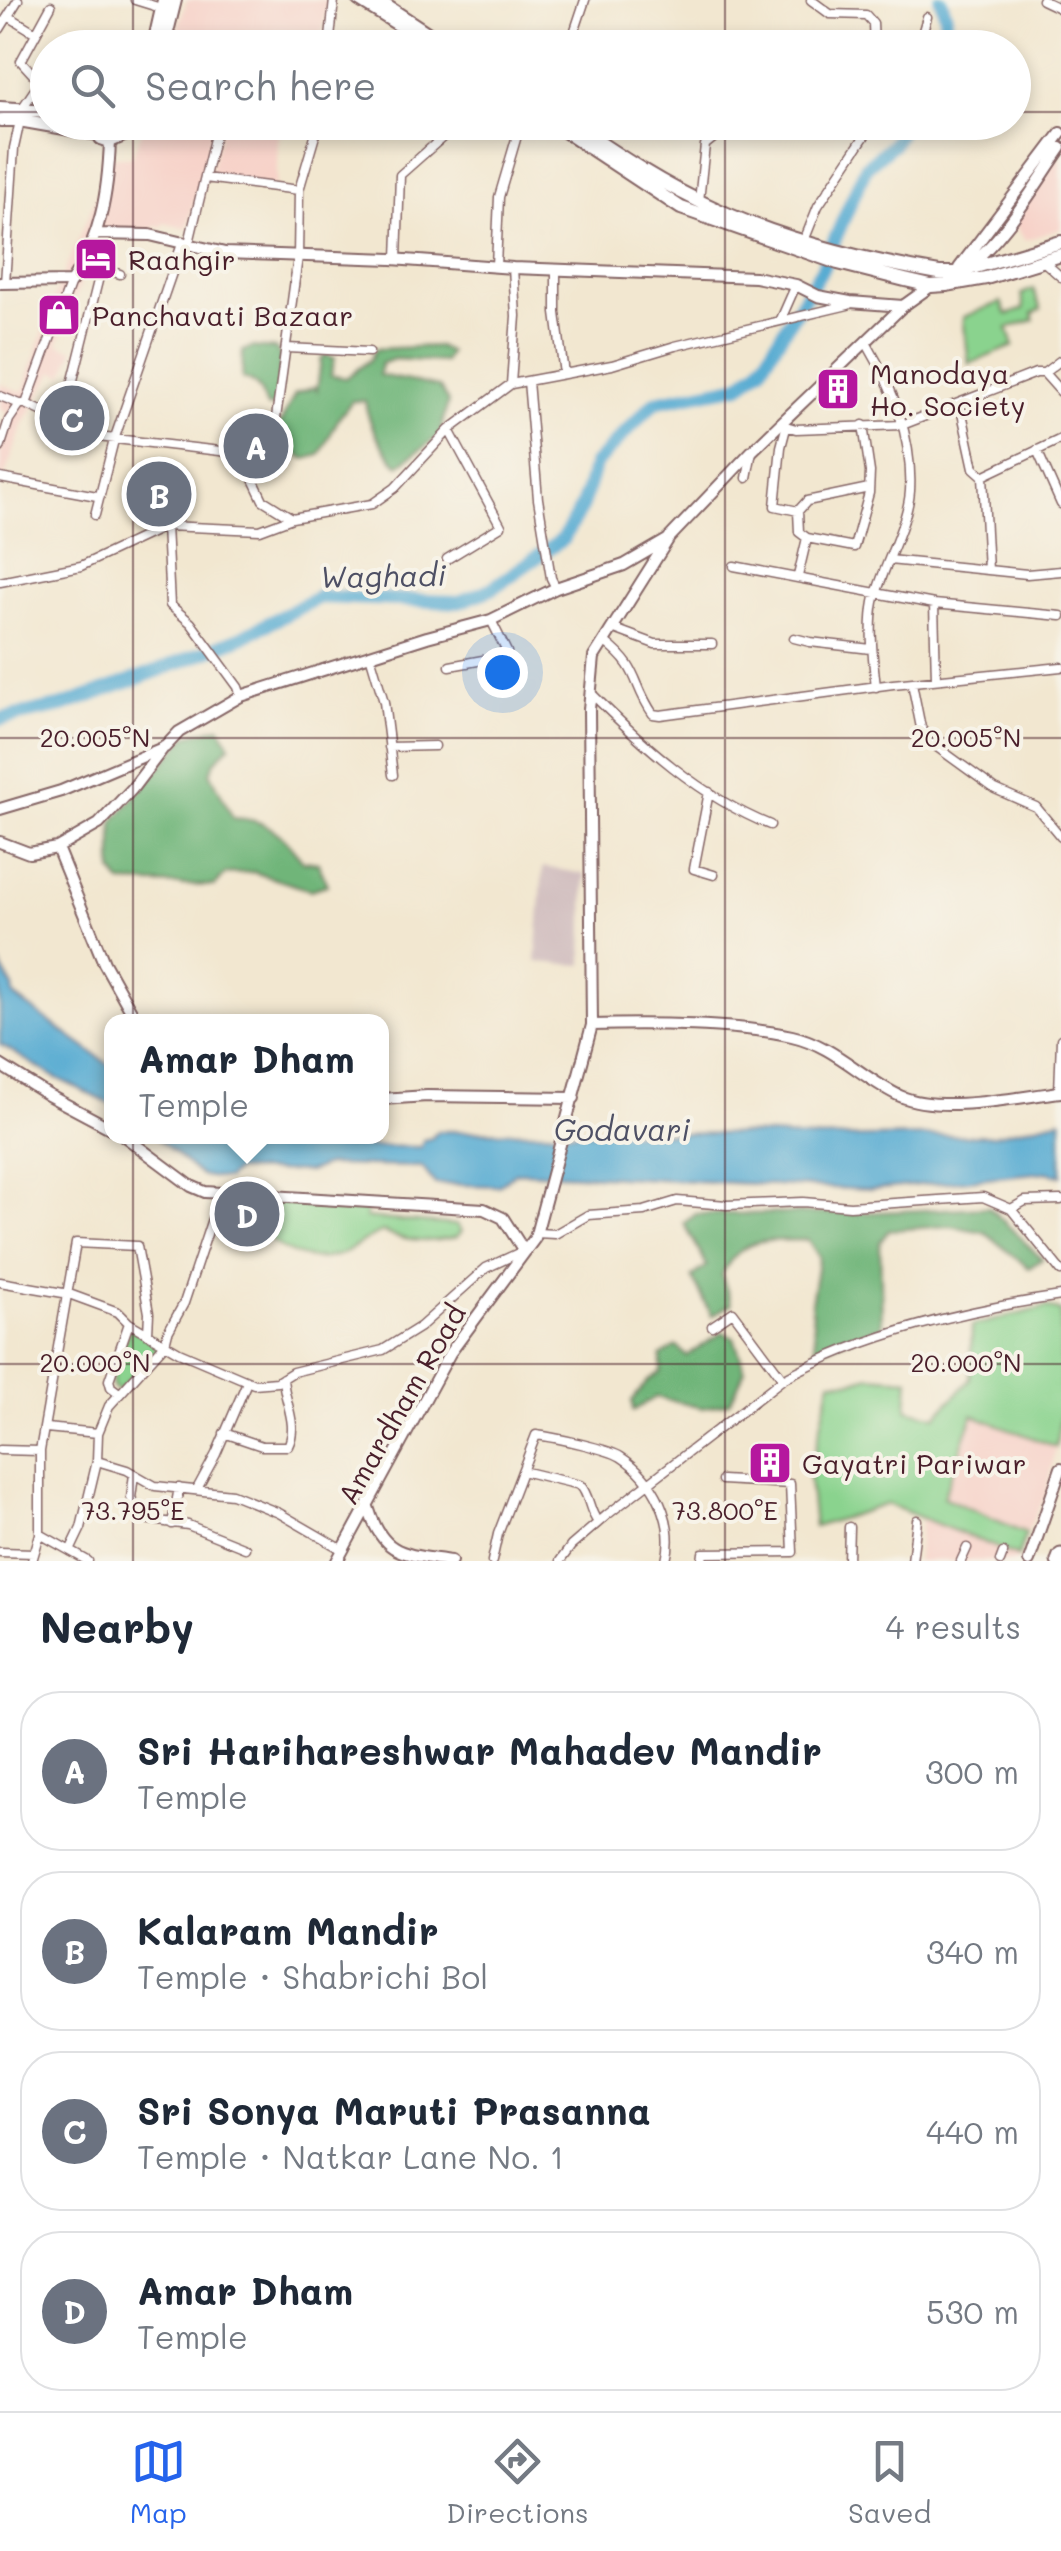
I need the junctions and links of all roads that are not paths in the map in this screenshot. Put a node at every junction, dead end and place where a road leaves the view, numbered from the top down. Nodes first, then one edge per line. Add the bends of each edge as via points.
1 (18, 0) edge
2 (135, 0) edge
3 (174, 0) edge
4 (334, 0) edge
5 (359, 0) edge
6 (377, 0) edge
7 (585, 0) edge
8 (811, 0) edge
9 (1042, 0) edge
10 (162, 4) edge
11 (50, 6) dead end
12 (1061, 9) edge
13 (8, 16) junction
14 (928, 17) dead end
15 (0, 29) edge
16 (31, 30) edge
17 (38, 30) edge
18 (157, 30) edge
19 (167, 30) edge
20 (331, 30) edge
21 (407, 30) edge
22 (423, 30) edge
23 (575, 30) edge
24 (873, 30) edge
25 (924, 30) edge
26 (30, 44) edge
27 (30, 71) edge
28 (30, 99) edge
29 (0, 108) edge
30 (30, 113) edge
31 (21, 114) junction
32 (30, 116) edge
33 (0, 120) edge
34 (1061, 133) edge
35 (103, 140) edge
36 (214, 140) edge
37 (313, 140) edge
38 (440, 140) edge
39 (515, 140) edge
40 (577, 140) edge
41 (595, 140) edge
42 (711, 140) edge
43 (862, 140) edge
44 (1061, 148) edge
45 (204, 178) junction
46 (299, 190) junction
47 (699, 201) junction
48 (95, 234) junction
49 (186, 242) junction
50 (1061, 242) edge
51 (807, 245) junction
52 (1061, 254) edge
53 (298, 257) junction
54 (839, 258) junction
55 (398, 259) junction
56 (1043, 260) junction
57 (83, 263) junction
58 (496, 266) junction
59 (513, 268) junction
60 (556, 268) junction
61 (106, 270) junction
62 (955, 273) junction
63 (120, 274) dead end
64 (1061, 277) edge
65 (70, 282) junction
66 (3, 283) edge
67 (796, 285) junction
68 (931, 286) junction
69 (857, 303) junction
70 (903, 306) junction
71 (783, 319) junction
72 (867, 344) junction
73 (287, 348) junction
74 (369, 352) dead end
75 (1061, 360) edge
76 (1044, 373) junction
77 (564, 374) junction
78 (528, 381) junction
79 (510, 384) junction
80 (1061, 392) edge
81 (0, 396) edge
82 (23, 404) junction
83 (960, 404) junction
84 (70, 423) junction
85 (902, 425) junction
86 (863, 426) junction
87 (783, 427) junction
88 (449, 430) junction
89 (1061, 438) edge
90 (114, 440) junction
91 (0, 448) edge
92 (1037, 450) junction
93 (752, 451) junction
94 (255, 456) junction
95 (983, 476) junction
96 (0, 478) edge
97 (747, 478) dead end
98 (869, 488) junction
99 (97, 496) junction
100 (1061, 504) edge
101 (798, 511) junction
102 (95, 515) dead end
103 (292, 518) junction
104 (166, 526) junction
105 (669, 538) junction
106 (808, 538) junction
107 (446, 559) dead end
108 (889, 560) junction
109 (734, 566) dead end
110 (988, 570) junction
111 (1061, 571) edge
112 (798, 576) junction
113 (0, 582) edge
114 (554, 583) junction
115 (877, 595) junction
116 (934, 604) junction
117 (1061, 616) edge
118 (491, 620) junction
119 (612, 628) junction
120 (794, 638) dead end
121 (604, 642) junction
122 (712, 644) dead end
123 (872, 648) junction
124 (370, 655) junction
125 (450, 666) dead end
126 (1061, 668) edge
127 (936, 680) junction
128 (912, 683) junction
129 (876, 687) junction
130 (590, 692) junction
131 (241, 696) junction
132 (165, 746) junction
133 (436, 746) dead end
134 (390, 748) junction
135 (393, 775) dead end
136 (709, 792) junction
137 (0, 809) edge
138 (770, 825) dead end
139 (1061, 837) edge
140 (0, 842) edge
141 (57, 848) junction
142 (714, 874) dead end
143 (133, 1014) edge
144 (592, 1025) junction
145 (1061, 1039) edge
146 (0, 1065) edge
147 (1060, 1092) edge
148 (574, 1098) junction
149 (389, 1099) edge
150 (104, 1125) edge
151 (135, 1144) edge
152 (220, 1195) junction
153 (1061, 1200) edge
154 (1011, 1210) junction
155 (538, 1227) junction
156 (524, 1251) junction
157 (1061, 1271) edge
158 (0, 1282) edge
159 (69, 1294) junction
160 (1061, 1299) edge
161 (129, 1323) junction
162 (712, 1326) dead end
163 (148, 1334) junction
164 (166, 1344) junction
165 (282, 1378) junction
166 (783, 1379) junction
167 (247, 1382) junction
168 (119, 1394) junction
169 (46, 1428) junction
170 (98, 1433) junction
171 (224, 1433) junction
172 (0, 1450) edge
173 (40, 1452) junction
174 (97, 1460) junction
175 (1061, 1468) edge
176 (522, 1470) junction
177 (134, 1474) junction
178 (722, 1480) dead end
179 (649, 1484) junction
180 (179, 1488) junction
181 (197, 1489) junction
182 (368, 1508) junction
183 (917, 1520) dead end
184 (598, 1522) junction
185 (172, 1524) junction
186 (849, 1527) dead end
187 (40, 1534) junction
188 (245, 1548) dead end
189 (967, 1548) dead end
190 (70, 1550) junction
191 (343, 1550) junction
192 (0, 1552) edge
193 (33, 1557) edge
194 (793, 1557) edge
195 (88, 1561) edge
196 (336, 1561) edge
197 (448, 1561) edge
198 (492, 1561) edge
199 (560, 1561) edge
200 (666, 1561) edge
201 (702, 1561) edge
202 (848, 1561) edge
203 (912, 1561) edge
204 (961, 1561) edge
205 (1030, 1561) edge

1 - 13 street
2 - 10 street
3 - 19 main road
4 - 20 street
5 - 21 main road
6 - 22 main road
7 - 23 street
8 - 24 street via 830,14 866,15
9 - 12 street
10 - 18 main road
11 - 17 street
13 - 15 street
13 - 16 street
14 - 25 street
26 - 27 street via 21,61
28 - 31 street
29 - 31 main road
30 - 31 main road
31 - 32 main road
31 - 33 main road
31 - 66 street
34 - 62 street
35 - 48 street via 108,196
36 - 45 street
37 - 46 street
38 - 55 street via 400,175
39 - 58 street via 498,196
40 - 51 main road via 681,208
41 - 47 main road
42 - 47 street via 705,145
43 - 51 street via 818,206
44 - 62 street via 984,251
45 - 46 street
45 - 49 street
46 - 53 street
47 - 51 main road
48 - 49 street
48 - 57 street
49 - 53 street via 225,253
49 - 90 street
50 - 62 main road
51 - 54 main road
52 - 56 main road
53 - 55 street
53 - 73 street
54 - 62 main road
54 - 68 main road
55 - 58 street
56 - 64 street
56 - 68 main road
57 - 61 street
57 - 65 street
58 - 59 street
59 - 60 street
59 - 79 street
60 - 67 street via 755,277
60 - 77 street
61 - 63 street
61 - 84 street via 74,367
62 - 68 street
65 - 66 street
65 - 82 street
67 - 69 street
67 - 71 street
68 - 70 street
69 - 70 street
69 - 71 street
70 - 72 street
71 - 77 street
72 - 85 street via 889,382
72 - 87 street
73 - 74 street
73 - 94 street via 276,418
75 - 76 street
76 - 80 street
76 - 83 street
77 - 78 street
78 - 79 street
78 - 114 street via 538,499
79 - 88 street
81 - 82 street
82 - 84 street
82 - 91 street
83 - 85 street
83 - 95 street via 974,468
84 - 90 street
85 - 86 street
85 - 108 street via 910,493
86 - 87 street
86 - 98 street
87 - 93 street
87 - 101 street via 770,504
88 - 103 street via 372,504
88 - 107 street via 501,526
89 - 92 street
90 - 94 street
90 - 99 street
92 - 95 street
92 - 100 street
93 - 97 street
93 - 105 street
94 - 103 street via 253,484
95 - 110 street
96 - 99 street
98 - 101 street via 808,500
98 - 106 street via 854,547
99 - 102 street
101 - 106 street via 799,532
103 - 104 street via 260,530
104 - 113 street via 80,566
104 - 131 street via 170,605
105 - 114 street via 624,565
105 - 119 street, Amardham Road
106 - 112 street
108 - 110 street
108 - 115 street
109 - 112 street
110 - 111 street
112 - 115 street
114 - 118 street
115 - 116 street
115 - 123 street
116 - 117 street
116 - 127 street
118 - 124 street
118 - 125 street via 505,656
119 - 121 street, Amardham Road
119 - 122 street via 655,644
120 - 123 street
121 - 129 street via 625,658 646,704 660,716
121 - 130 street, Amardham Road via 594,658
123 - 129 street
124 - 131 street
124 - 134 street
126 - 127 street
127 - 128 street
128 - 129 street
128 - 139 street via 930,742 995,789 1036,807
130 - 136 street via 636,739
130 - 144 street, Amardham Road
131 - 132 street
132 - 137 street
132 - 141 street via 99,824
133 - 134 street
134 - 135 street
136 - 138 street
136 - 142 street via 694,869
140 - 141 street via 29,853
141 - 143 street
144 - 147 street via 796,1036 921,1102
144 - 148 street, Amardham Road
145 - 147 street
146 - 150 street
148 - 149 street
148 - 155 street, Amardham Road
151 - 152 street via 191,1186
152 - 156 street via 484,1210 503,1218
152 - 164 street
153 - 154 street via 1025,1201
154 - 155 street via 983,1197 850,1206 677,1201 588,1215 555,1234
154 - 157 street
155 - 156 street, Amardham Road
156 - 165 street via 486,1268 420,1328 383,1350
156 - 182 street, Amardham Road via 450,1353
158 - 159 street
159 - 161 street via 118,1312
159 - 163 street via 76,1243 137,1246
159 - 169 street
160 - 166 street via 870,1341
161 - 163 street
161 - 168 street via 109,1380
162 - 166 street via 733,1312
163 - 164 street
164 - 167 street
164 - 168 street
165 - 167 street
165 - 171 street via 292,1420 288,1446 262,1446
166 - 179 street
167 - 171 street
168 - 170 street
169 - 170 street
169 - 173 street
170 - 174 street
171 - 181 street
172 - 173 street
173 - 187 street
174 - 177 street
174 - 190 street
175 - 205 street
176 - 179 street via 536,1435 620,1456
176 - 184 street via 580,1485
176 - 198 street
177 - 180 street via 155,1486
177 - 185 street via 134,1508 144,1520
178 - 194 street via 790,1484
179 - 184 street
179 - 200 street via 668,1529
180 - 181 street
180 - 185 street
181 - 191 street via 280,1513
182 - 191 street, Amardham Road
182 - 197 street via 374,1530 390,1549
183 - 203 street
184 - 199 street
185 - 188 street
186 - 202 street
187 - 190 street
187 - 193 street
189 - 204 street
190 - 195 street
191 - 196 street, Amardham Road
192 - 193 street
194 - 201 street via 703,1553

